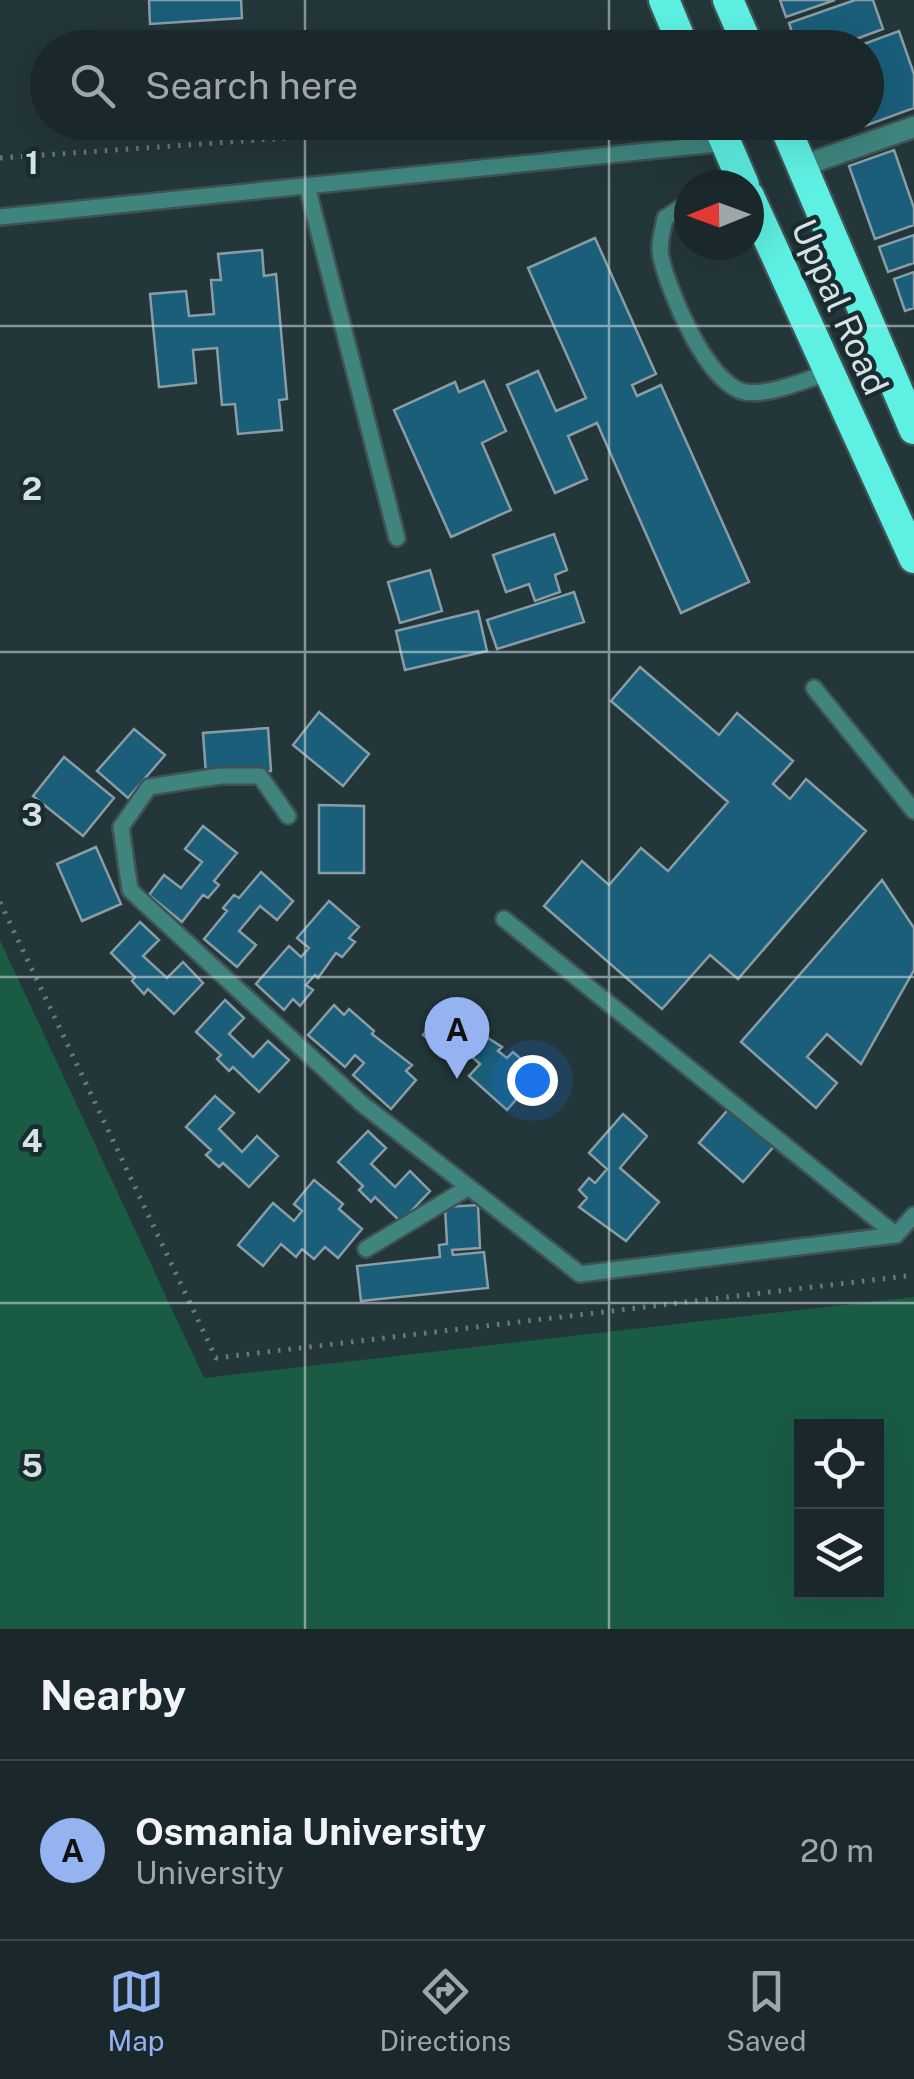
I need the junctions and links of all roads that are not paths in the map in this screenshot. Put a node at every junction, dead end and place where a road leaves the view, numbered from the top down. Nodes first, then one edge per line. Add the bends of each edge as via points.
1 (664, 0) edge
2 (728, 0) edge
3 (676, 30) edge
4 (741, 30) edge
5 (914, 127) edge
6 (884, 137) edge
7 (667, 140) edge
8 (724, 140) edge
9 (790, 140) edge
10 (877, 140) edge
11 (802, 166) junction
12 (735, 170) edge
13 (306, 186) junction
14 (674, 212) edge
15 (0, 217) edge
16 (764, 236) edge
17 (828, 372) junction
18 (911, 413) edge
19 (397, 538) dead end
20 (914, 558) edge
21 (814, 688) dead end
22 (914, 810) edge
23 (288, 816) dead end
24 (504, 919) dead end
25 (469, 1187) junction
26 (914, 1215) edge
27 (896, 1235) junction
28 (366, 1249) dead end

1 - 3 highway
2 - 4 highway
5 - 6 street
7 - 13 lane
8 - 12 highway, Uppal Road
9 - 11 highway
10 - 11 street
11 - 18 highway
13 - 15 lane
13 - 19 lane
14 - 17 lane via 664,218 659,253 678,307 723,380 744,392
16 - 17 highway, Uppal Road
17 - 20 highway, Uppal Road
21 - 22 lane
23 - 25 lane via 260,776 150,788 121,827 130,890 361,1103
24 - 27 lane
25 - 27 lane via 580,1274
25 - 28 lane
26 - 27 lane

